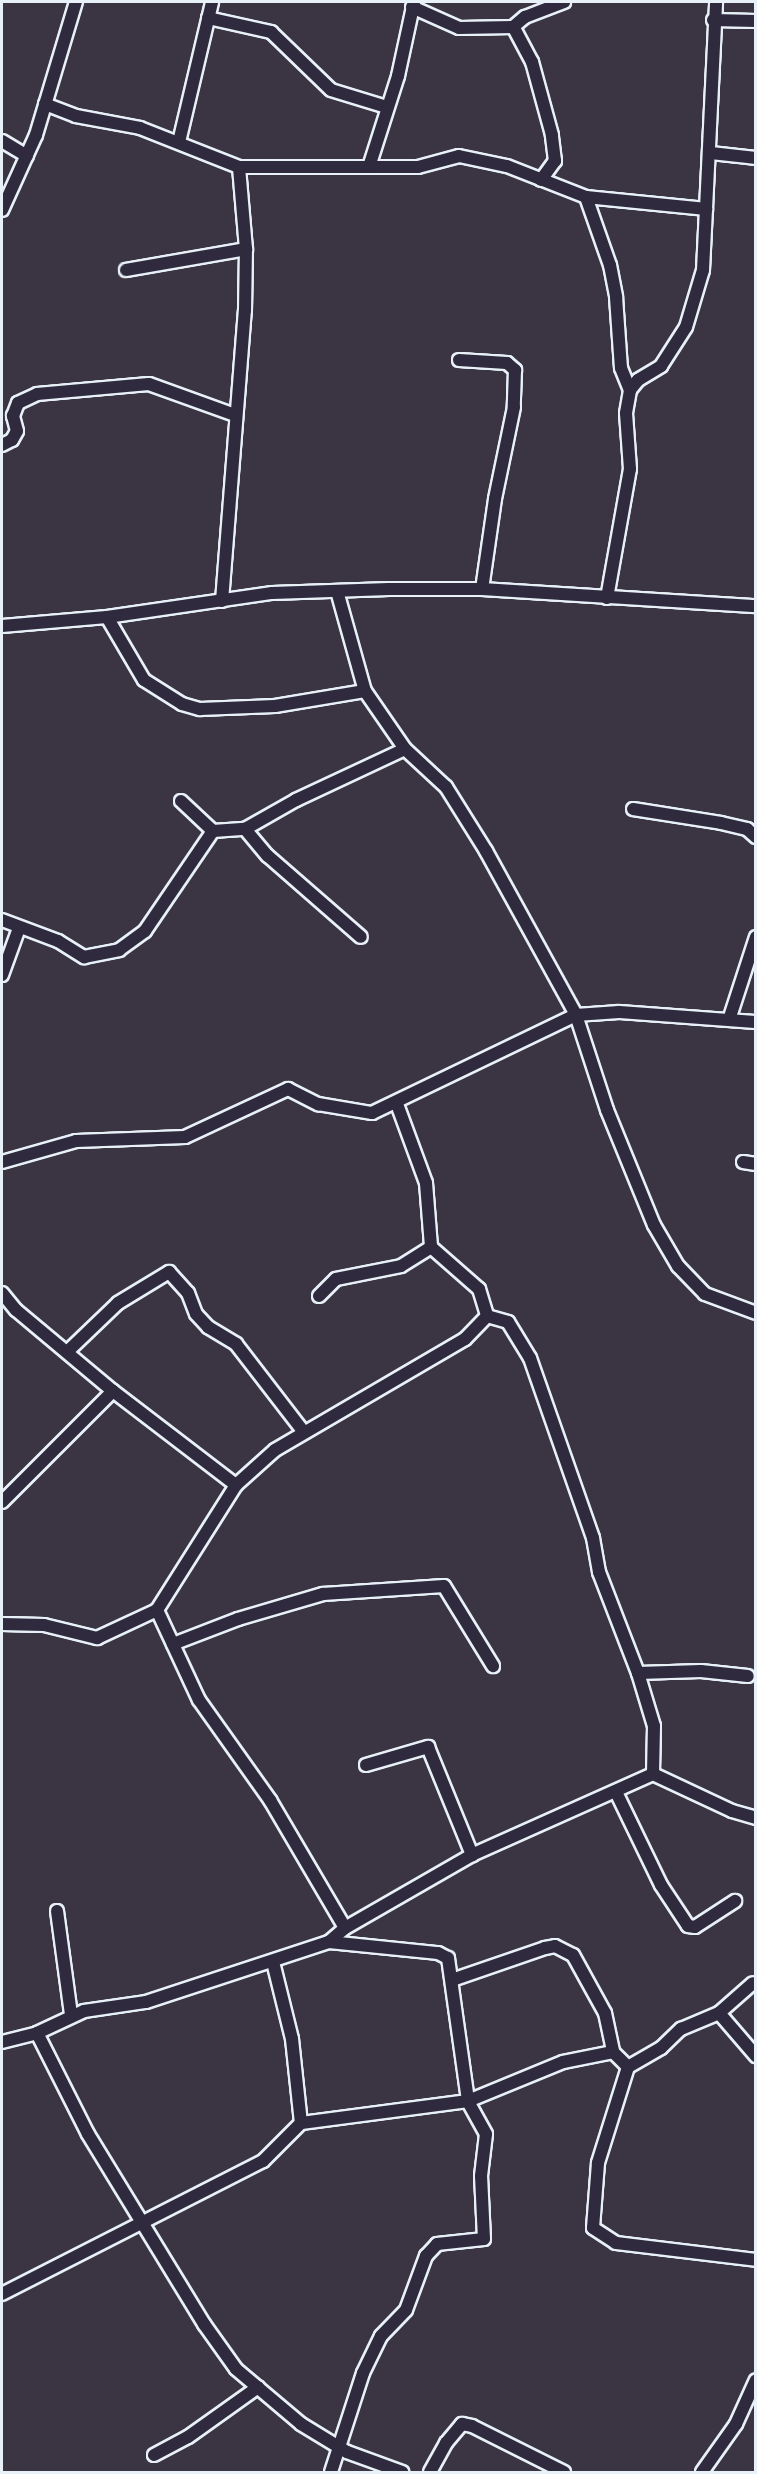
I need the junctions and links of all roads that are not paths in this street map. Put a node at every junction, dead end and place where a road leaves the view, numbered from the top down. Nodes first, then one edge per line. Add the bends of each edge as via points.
1 (76, 2) edge
2 (212, 2) edge
3 (564, 2) edge
4 (716, 2) edge
5 (413, 4) edge
6 (207, 18) junction
7 (713, 20) junction
8 (756, 21) edge
9 (513, 27) junction
10 (45, 104) junction
11 (387, 107) junction
12 (2, 141) edge
13 (179, 142) junction
14 (711, 153) junction
15 (27, 156) junction
16 (756, 158) edge
17 (239, 167) junction
18 (369, 167) junction
19 (541, 180) junction
20 (586, 197) junction
21 (706, 209) junction
22 (2, 210) edge
23 (246, 249) junction
24 (126, 270) dead end
25 (459, 360) dead end
26 (630, 390) junction
27 (235, 415) junction
28 (2, 445) edge
29 (482, 589) junction
30 (337, 591) junction
31 (606, 598) junction
32 (222, 601) junction
33 (756, 606) edge
34 (107, 617) junction
35 (2, 626) edge
36 (365, 691) junction
37 (405, 749) junction
38 (181, 801) dead end
39 (633, 809) dead end
40 (245, 829) junction
41 (213, 831) junction
42 (756, 837) edge
43 (2, 920) edge
44 (19, 928) junction
45 (361, 937) dead end
46 (756, 937) edge
47 (2, 975) edge
48 (576, 1015) junction
49 (730, 1017) junction
50 (756, 1022) edge
51 (397, 1104) junction
52 (2, 1162) edge
53 (431, 1247) junction
54 (2, 1293) edge
55 (319, 1296) dead end
56 (756, 1313) edge
57 (487, 1316) junction
58 (68, 1351) junction
59 (113, 1390) junction
60 (303, 1431) junction
61 (236, 1485) junction
62 (2, 1502) edge
63 (157, 1610) junction
64 (2, 1624) edge
65 (173, 1644) junction
66 (493, 1666) dead end
67 (638, 1673) junction
68 (748, 1676) dead end
69 (366, 1765) dead end
70 (653, 1774) junction
71 (616, 1792) junction
72 (756, 1818) edge
73 (472, 1855) junction
74 (735, 1901) dead end
75 (57, 1911) dead end
76 (345, 1928) junction
77 (329, 1942) junction
78 (273, 1962) junction
79 (452, 1980) junction
80 (753, 1983) dead end
81 (719, 2013) junction
82 (71, 2015) junction
83 (37, 2032) junction
84 (2, 2042) edge
85 (613, 2052) junction
86 (756, 2056) edge
87 (628, 2067) junction
88 (468, 2101) junction
89 (301, 2123) junction
90 (141, 2224) junction
91 (756, 2260) edge
92 (2, 2294) edge
93 (756, 2380) edge
94 (258, 2387) junction
95 (340, 2448) junction
96 (154, 2455) dead end
97 (331, 2472) edge
98 (402, 2472) edge
99 (430, 2472) edge
100 (564, 2472) edge
101 (702, 2472) edge

1 - 10 street
2 - 6 street
3 - 9 street via 525,17
4 - 7 street
5 - 9 street via 459,28
5 - 11 street
6 - 11 street via 271,32 331,90
6 - 13 street
7 - 8 street
7 - 14 street
9 - 19 street via 532,62 552,135 555,161
10 - 13 street via 76,116 140,128
10 - 15 street
11 - 18 street
12 - 15 street
13 - 17 street
14 - 16 street
14 - 21 street
15 - 22 street
17 - 18 street
17 - 23 street
18 - 19 street via 418,167 459,156 507,166
19 - 20 street
20 - 21 street
20 - 26 street via 610,265 621,368
21 - 26 street via 703,270 686,327 661,366 638,380
23 - 24 street
23 - 27 street via 243,361
25 - 29 street via 507,363 515,370 514,406
26 - 31 street via 626,413 630,470
27 - 28 street via 148,384 38,394 18,403 13,416 17,431 12,440
27 - 32 street
29 - 30 street
29 - 31 street
30 - 32 street via 272,592
30 - 36 street
31 - 33 street
32 - 34 street
34 - 35 street
34 - 36 street via 144,680 182,704 200,709 274,706
36 - 37 street
37 - 40 street via 296,800
37 - 48 street via 446,787 475,832
38 - 41 street
39 - 42 street via 730,825 747,829
40 - 41 street
40 - 45 street via 268,855
41 - 44 street via 145,931 119,950 84,957 58,941
43 - 44 street
44 - 47 street
46 - 49 street
48 - 49 street via 619,1012
48 - 51 street
48 - 56 street via 607,1110 654,1225 678,1266 705,1294
49 - 50 street
51 - 52 street via 364,1113 318,1104 288,1089 185,1137 75,1142
51 - 53 street via 426,1183
53 - 55 street via 401,1266 336,1279
53 - 57 street via 479,1289
54 - 58 street via 16,1310
57 - 60 street via 465,1339
57 - 67 street via 508,1322 530,1358 593,1538 599,1572
58 - 59 street
58 - 60 street via 118,1304 169,1272 188,1293 196,1314 208,1328 236,1344
59 - 61 street
59 - 62 street
60 - 61 street
61 - 63 street
63 - 64 street via 97,1638 44,1624
63 - 65 street
65 - 66 street via 238,1619 323,1594 444,1586
65 - 76 street via 199,1700 270,1800
67 - 68 street via 701,1671
67 - 70 street via 654,1726
69 - 73 street via 428,1747
70 - 71 street
70 - 72 street
71 - 73 street
71 - 74 street via 661,1885 688,1926 695,1927
73 - 76 street
75 - 82 street
76 - 77 street
77 - 78 street
77 - 79 street via 438,1953 448,1958
78 - 82 street via 146,2002
78 - 89 street via 292,2039
79 - 85 street via 545,1948 562,1948 573,1954 605,2013
79 - 88 street
80 - 81 street
81 - 86 street
81 - 87 street via 681,2029 661,2048
82 - 83 street
83 - 84 street
83 - 90 street via 88,2134
85 - 87 street
85 - 88 street via 554,2065
87 - 91 street via 598,2163 593,2228 616,2243
88 - 89 street
88 - 95 street via 486,2134 481,2176 484,2239 444,2242 426,2256 406,2310 381,2336 363,2373
89 - 90 street via 263,2161
90 - 92 street
90 - 94 street via 236,2369
93 - 101 street via 736,2424
94 - 95 street via 301,2424
94 - 96 street via 188,2437
95 - 97 street
95 - 98 street
99 - 100 street via 450,2436 462,2424

